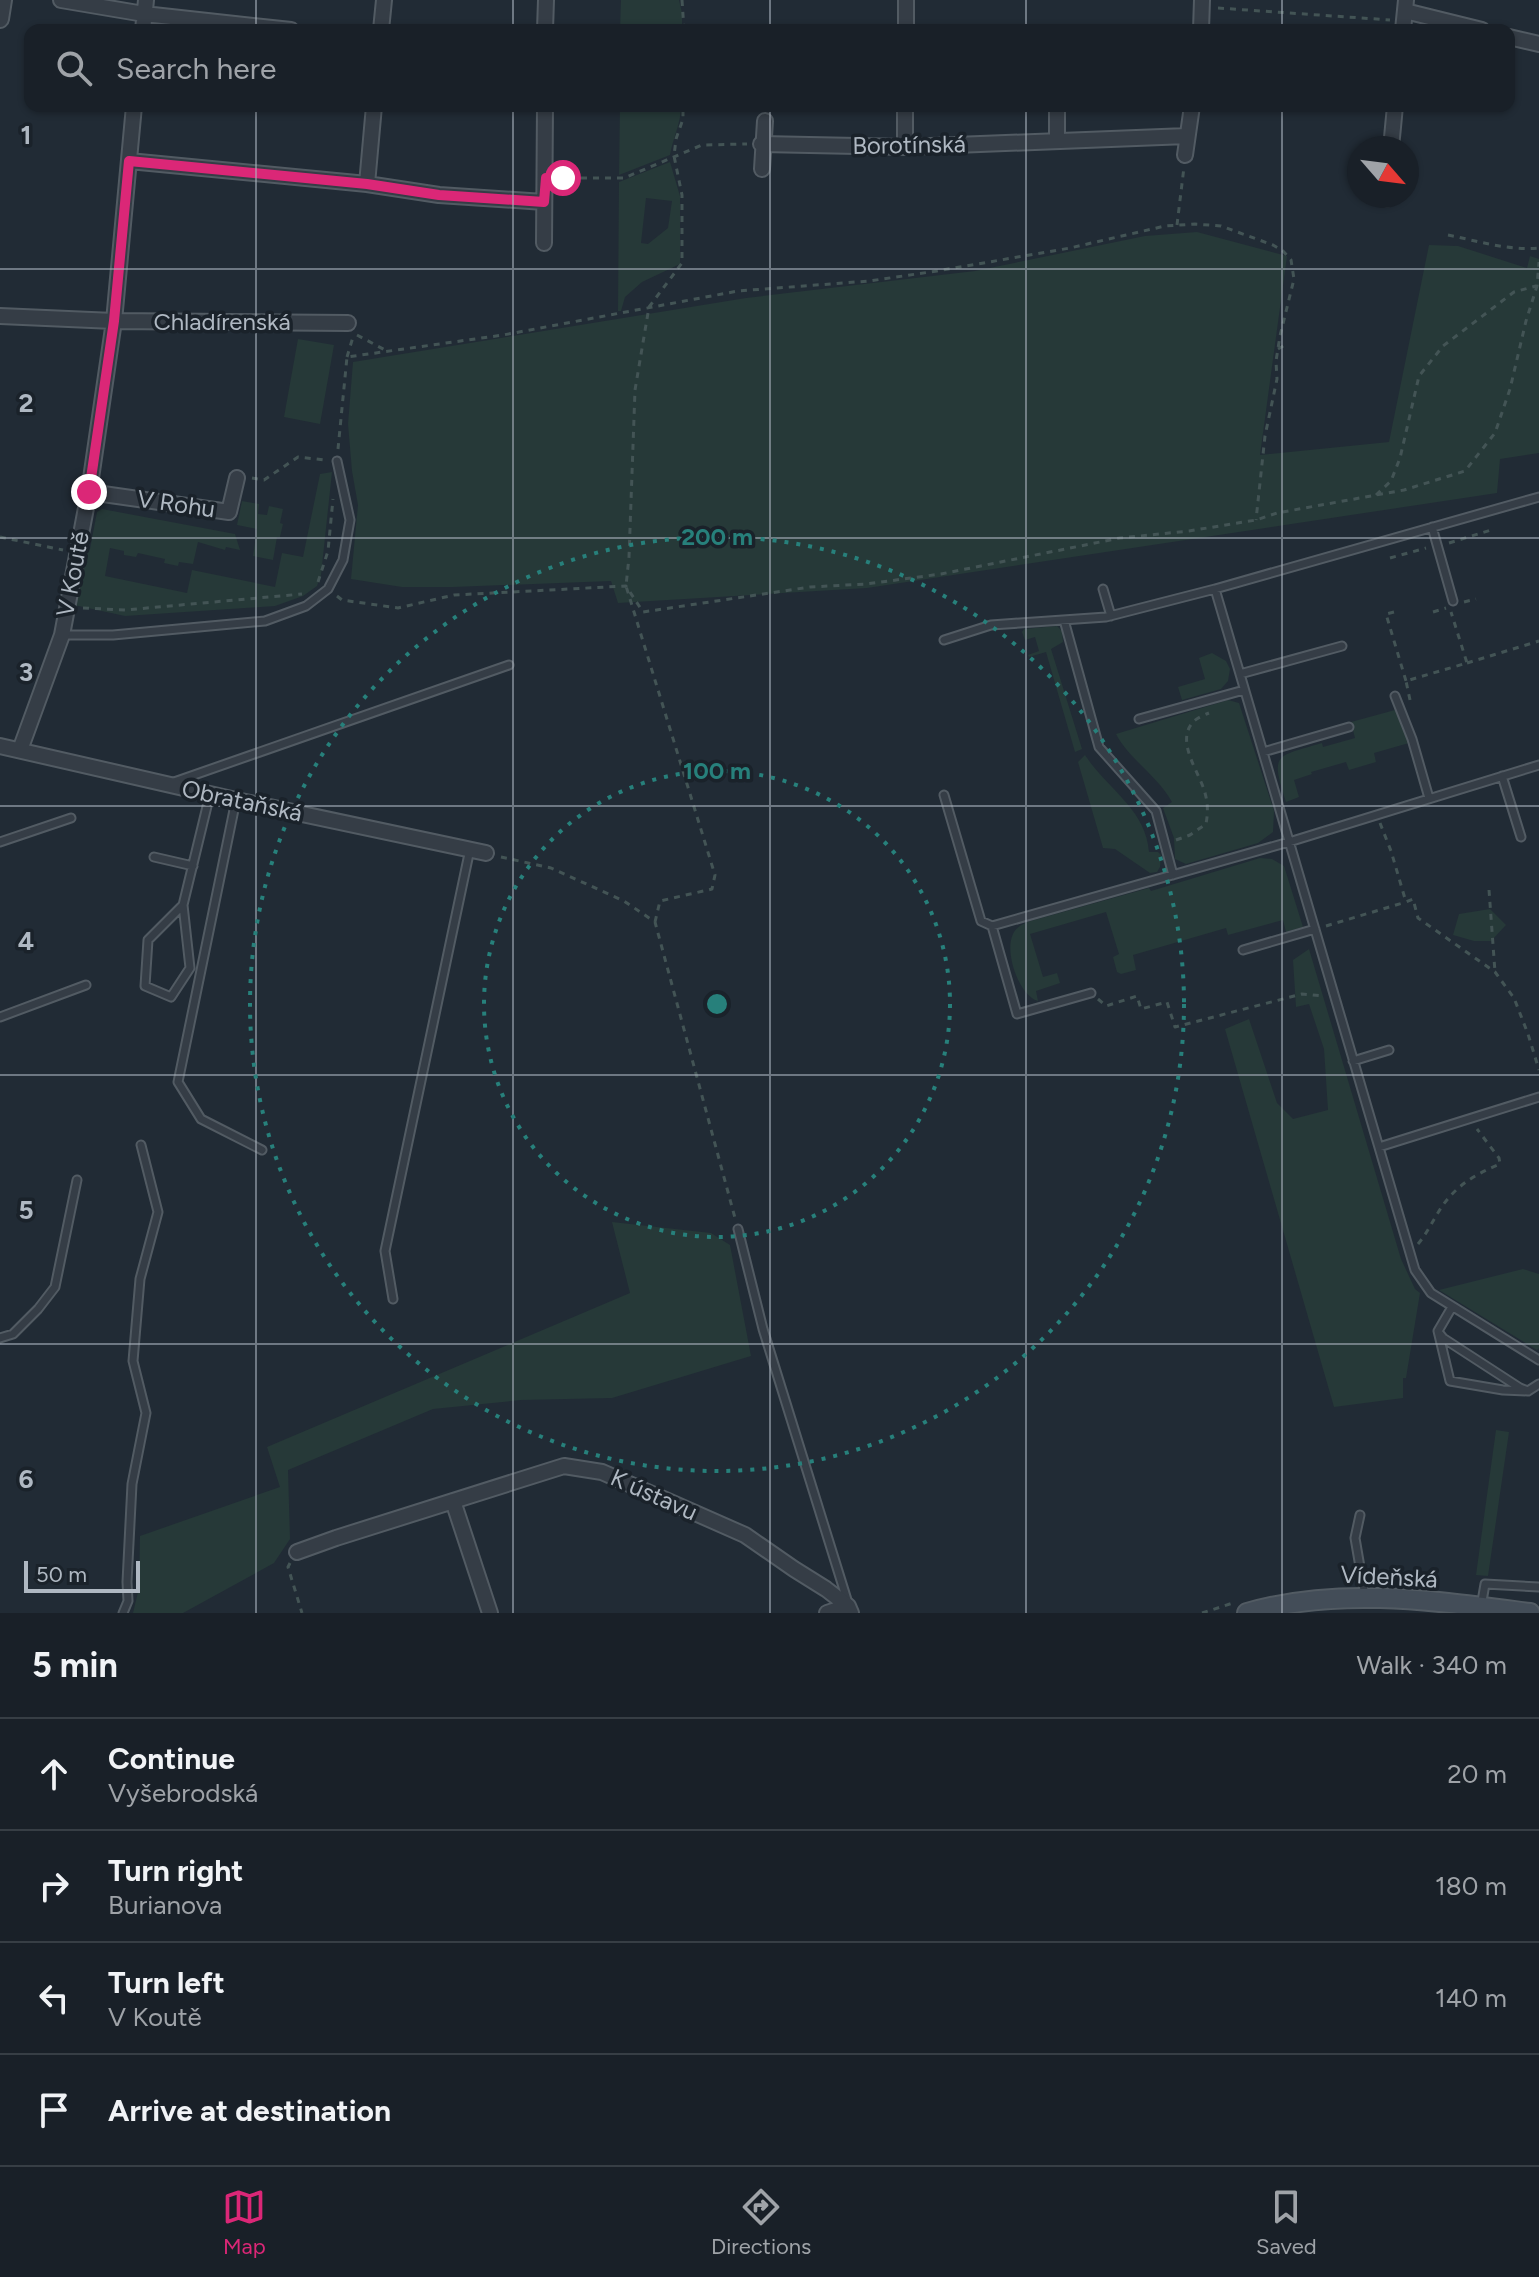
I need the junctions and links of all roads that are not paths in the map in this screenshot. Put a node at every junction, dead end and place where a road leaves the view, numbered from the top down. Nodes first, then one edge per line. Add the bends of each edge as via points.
1 (3, 0) edge
2 (61, 0) edge
3 (384, 0) edge
4 (546, 0) edge
5 (906, 0) edge
6 (1205, 4) edge
7 (145, 7) edge
8 (1402, 15) edge
9 (0, 19) edge
10 (253, 24) edge
11 (382, 24) edge
12 (545, 24) edge
13 (906, 24) edge
14 (1202, 24) edge
15 (1450, 24) edge
16 (1515, 38) edge
17 (1539, 44) edge
18 (133, 112) edge
19 (373, 112) edge
20 (545, 112) edge
21 (905, 112) edge
22 (1057, 112) edge
23 (1191, 112) edge
24 (1394, 112) edge
25 (765, 121) dead end
26 (1187, 136) junction
27 (1392, 136) edge
28 (1057, 141) junction
29 (762, 144) junction
30 (905, 147) junction
31 (1185, 155) road end
32 (129, 161) junction
33 (762, 169) dead end
34 (367, 184) junction
35 (544, 202) junction
36 (544, 243) dead end
37 (0, 316) edge
38 (114, 321) junction
39 (348, 323) dead end
40 (337, 461) road end
41 (237, 478) road end
42 (89, 492) junction
43 (1539, 497) edge
44 (1432, 527) junction
45 (1103, 589) dead end
46 (1215, 589) junction
47 (1454, 604) road end
48 (1111, 616) junction
49 (1064, 620) junction
50 (62, 635) junction
51 (944, 640) dead end
52 (1342, 646) dead end
53 (509, 665) dead end
54 (1240, 674) junction
55 (1244, 690) junction
56 (1395, 696) dead end
57 (1139, 719) dead end
58 (1349, 727) dead end
59 (0, 746) edge
60 (20, 750) junction
61 (1263, 752) junction
62 (1539, 765) edge
63 (1502, 776) junction
64 (168, 784) junction
65 (210, 794) junction
66 (944, 795) dead end
67 (1429, 798) junction
68 (236, 800) junction
69 (71, 818) dead end
70 (1521, 837) dead end
71 (0, 842) edge
72 (1289, 842) junction
73 (470, 849) junction
74 (486, 853) road end
75 (154, 857) dead end
76 (193, 866) junction
77 (1173, 875) junction
78 (183, 905) junction
79 (992, 926) junction
80 (1315, 929) junction
81 (1243, 950) dead end
82 (86, 985) dead end
83 (1091, 993) road end
84 (0, 1017) edge
85 (1389, 1050) dead end
86 (1353, 1061) junction
87 (1539, 1097) edge
88 (141, 1145) dead end
89 (1379, 1147) junction
90 (262, 1150) dead end
91 (77, 1180) dead end
92 (738, 1229) road end
93 (393, 1299) dead end
94 (1452, 1307) junction
95 (1438, 1331) junction
96 (0, 1338) edge
97 (1539, 1360) edge
98 (1539, 1384) edge
99 (1528, 1391) junction
100 (453, 1501) junction
101 (1360, 1515) dead end
102 (297, 1552) road end
103 (1539, 1587) edge
104 (1365, 1598) junction
105 (1332, 1606) edge
106 (1481, 1607) junction
107 (850, 1609) edge
108 (123, 1613) edge
109 (490, 1613) edge
110 (827, 1613) edge
111 (1247, 1613) edge
112 (1530, 1613) edge

1 - 9 street
2 - 7 street
3 - 11 street
4 - 12 street
5 - 13 street
6 - 14 street
7 - 10 street
8 - 15 street
16 - 17 street
18 - 32 street, V Koutě
19 - 34 street
20 - 35 street
21 - 30 street
22 - 28 street
23 - 26 street
24 - 27 street
25 - 29 street
26 - 28 street, Borotínská
26 - 31 street
28 - 30 street, Borotínská
29 - 30 street, Borotínská
29 - 33 street
32 - 34 street
32 - 38 street, V Koutě
34 - 35 street
35 - 36 street
37 - 38 street, Chladírenská
38 - 39 street, Chladírenská
38 - 42 street, V Koutě
40 - 50 lane via 350,520 343,560 328,589 306,606 265,621
41 - 42 street, V Rohu via 229,512
42 - 50 street, V Koutě
43 - 44 lane
44 - 46 lane
44 - 47 lane
45 - 48 lane
46 - 48 lane
46 - 54 lane
48 - 49 lane
49 - 51 lane via 991,625
49 - 77 lane via 1099,747 1156,811
50 - 60 street, V Koutě
52 - 54 lane
53 - 64 lane
54 - 55 lane
55 - 57 lane
55 - 61 lane
56 - 67 lane
58 - 61 lane
59 - 60 street, Obrataňská
60 - 64 street, Obrataňská
61 - 72 lane
62 - 63 lane
63 - 67 lane
63 - 70 lane
64 - 65 street, Obrataňská
65 - 68 street, Obrataňská
65 - 76 lane
66 - 79 lane via 981,921
67 - 72 lane
68 - 73 street, Obrataňská
68 - 90 lane via 178,1082 201,1119
69 - 71 lane
72 - 77 lane
72 - 80 lane
73 - 74 street, Obrataňská
73 - 93 lane via 385,1251
75 - 76 lane
76 - 78 lane
77 - 79 lane
78 - 78 lane via 148,940 145,986 171,997 190,968
79 - 83 lane via 1017,1014
80 - 81 lane
80 - 86 lane
82 - 84 lane
85 - 86 lane
86 - 89 lane
87 - 89 lane
88 - 108 lane via 158,1212 140,1279 133,1361 146,1413 132,1484 128,1601
89 - 94 lane via 1415,1270 1431,1293
91 - 96 lane via 55,1287 13,1334
92 - 107 lane via 763,1329
94 - 95 lane
94 - 97 lane
95 - 99 lane
95 - 99 lane via 1450,1381
98 - 99 lane
100 - 102 street, K ústavu
100 - 107 street, K ústavu via 564,1466 602,1472 745,1535
100 - 109 street
101 - 104 lane via 1355,1538
103 - 106 lane via 1485,1584
104 - 105 main road, Vídeňská
104 - 106 main road, Vídeňská
105 - 111 main road, Vídeňská via 1278,1604
106 - 112 main road, Vídeňská
107 - 110 street

